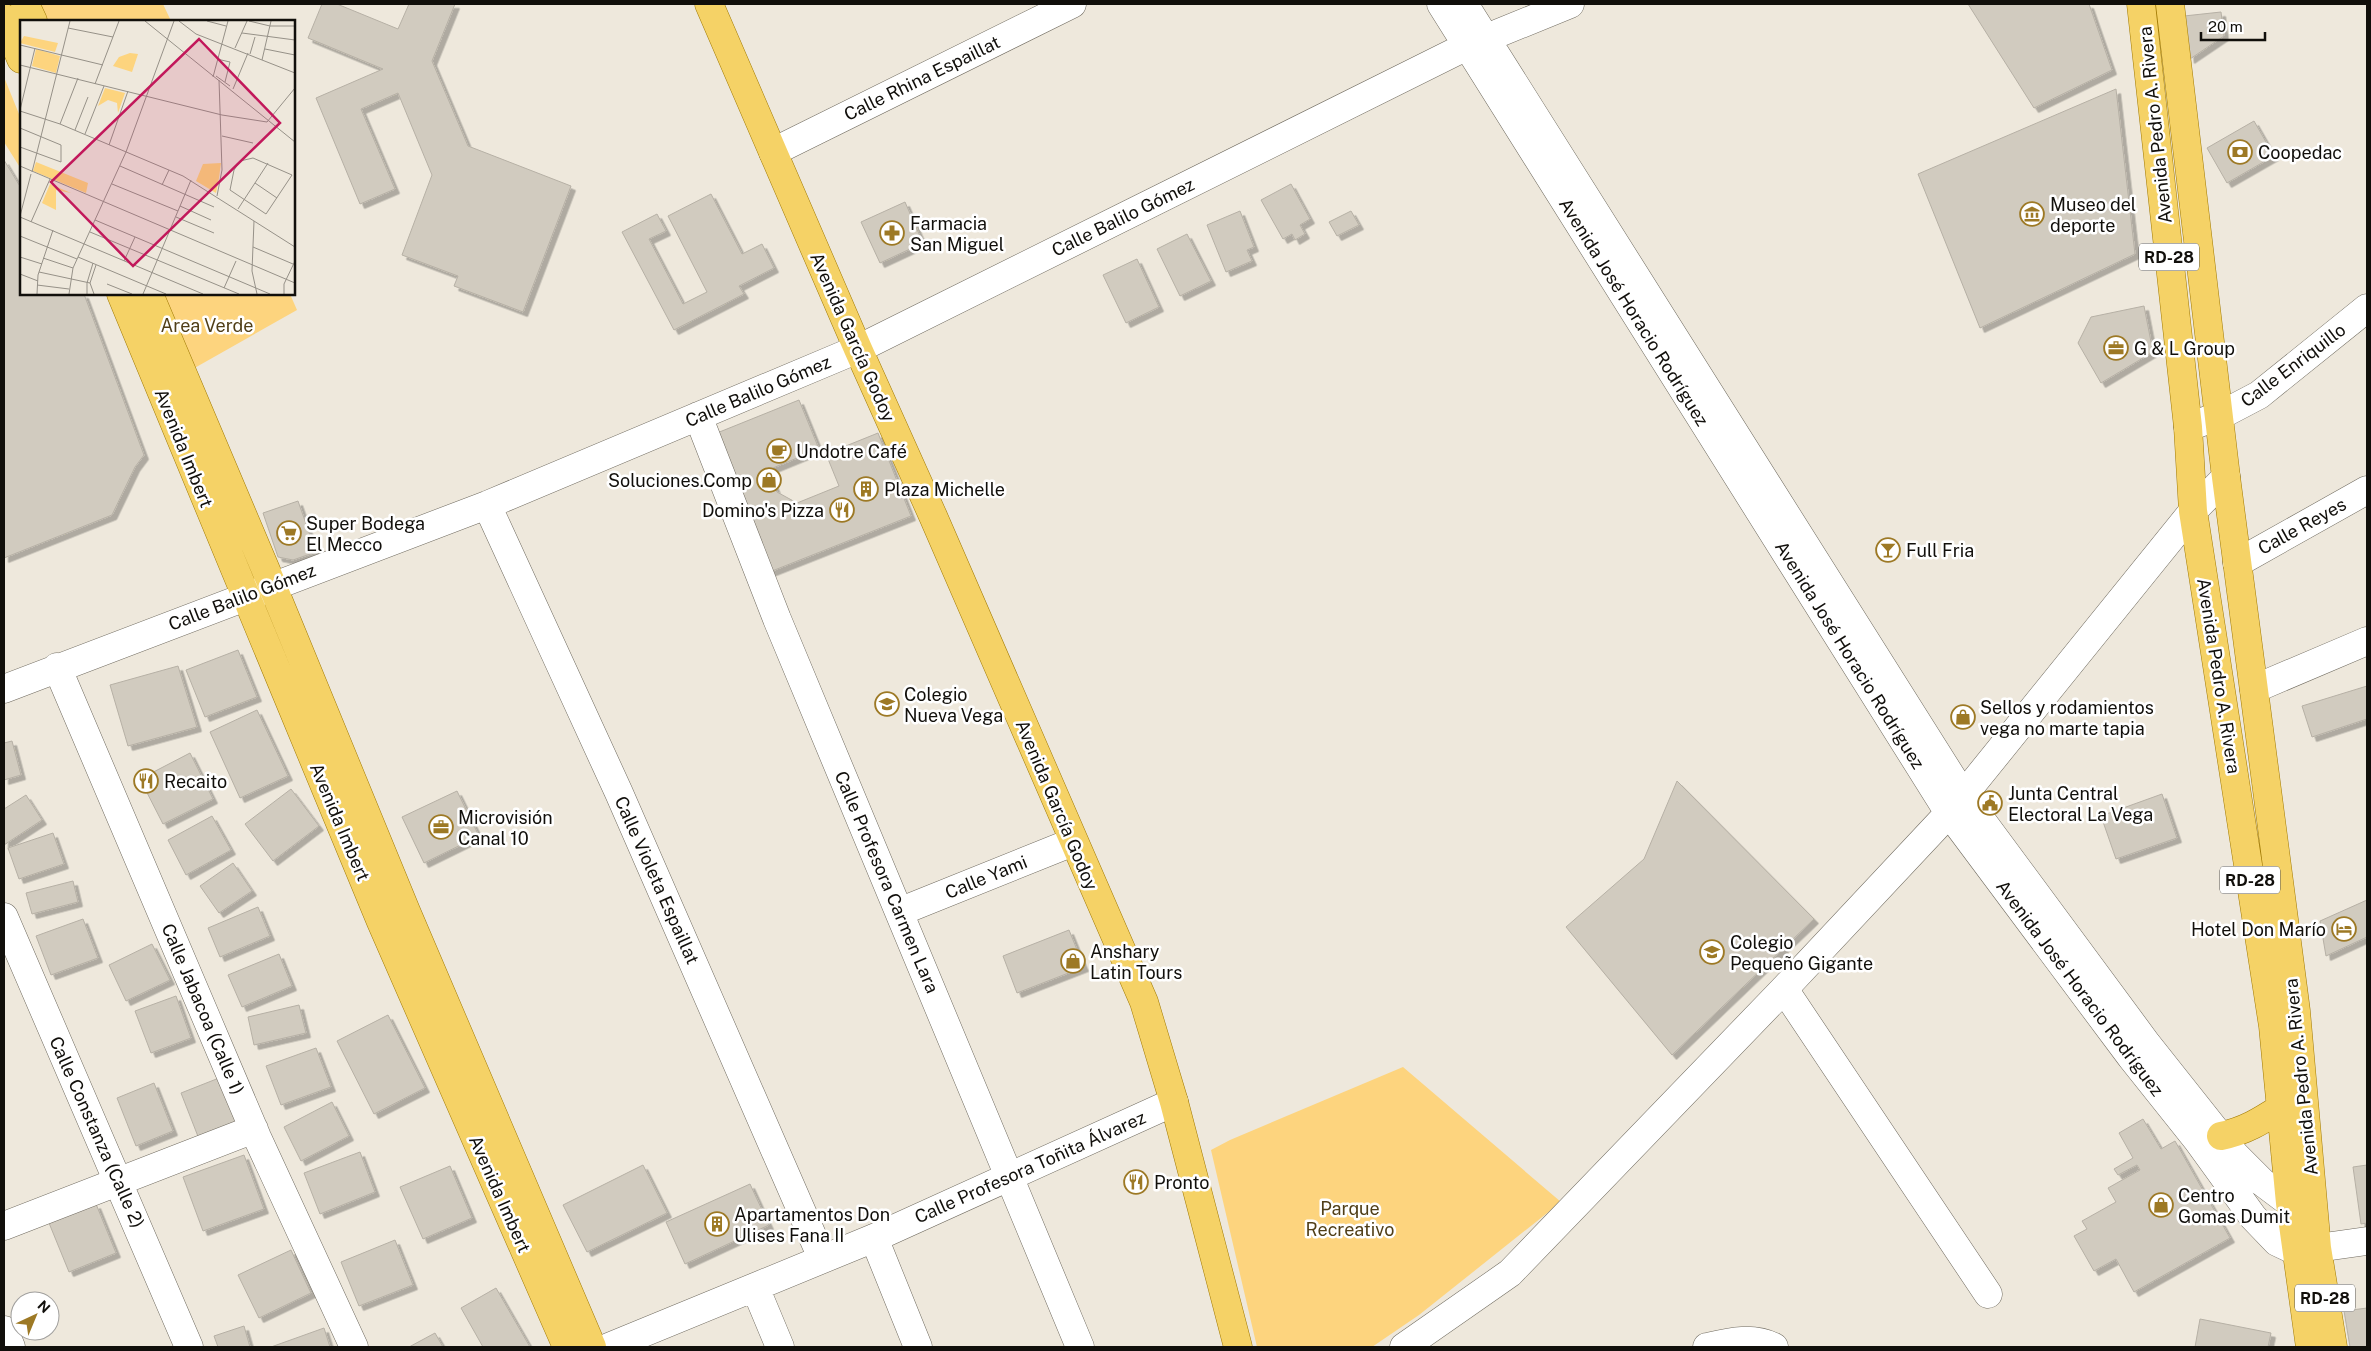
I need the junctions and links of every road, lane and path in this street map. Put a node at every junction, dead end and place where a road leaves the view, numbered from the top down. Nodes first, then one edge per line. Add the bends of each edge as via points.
1 (26, 4) edge
2 (709, 4) edge
3 (1072, 4) edge
4 (1441, 4) edge
5 (1464, 4) edge
6 (1570, 4) edge
7 (2141, 4) edge
8 (2170, 4) edge
9 (4, 18) edge
10 (33, 20) edge
11 (1476, 41) junction
12 (20, 57) edge
13 (773, 152) junction
14 (121, 295) edge
15 (149, 295) edge
16 (2367, 308) edge
17 (858, 349) junction
18 (698, 416) junction
19 (2219, 416) junction
20 (2188, 428) junction
21 (2226, 477) junction
22 (2367, 490) edge
23 (487, 504) junction
24 (2193, 511) junction
25 (2237, 563) junction
26 (273, 586) junction
27 (245, 595) junction
28 (2367, 641) edge
29 (57, 667) junction
30 (4, 689) edge
31 (2254, 689) junction
32 (1956, 804) junction
33 (1073, 842) junction
34 (406, 911) junction
35 (899, 912) junction
36 (4, 917) edge
37 (381, 922) junction
38 (1784, 990) junction
39 (1174, 1102) junction
40 (2280, 1108) junction
41 (254, 1129) junction
42 (2222, 1136) junction
43 (1009, 1177) junction
44 (120, 1183) junction
45 (2302, 1201) junction
46 (4, 1226) edge
47 (874, 1238) junction
48 (2367, 1241) edge
49 (2307, 1249) junction
50 (822, 1258) junction
51 (755, 1287) junction
52 (1988, 1294) dead end
53 (4, 1330) edge
54 (11, 1347) edge
55 (189, 1347) edge
56 (354, 1347) edge
57 (567, 1347) edge
58 (592, 1347) edge
59 (609, 1347) edge
60 (780, 1347) edge
61 (918, 1347) edge
62 (1080, 1347) edge
63 (1238, 1347) edge
64 (1404, 1347) edge
65 (1706, 1347) edge
66 (1774, 1347) edge
67 (2310, 1347) edge
68 (2333, 1347) edge

1 - 10 main road
2 - 13 main road, Avenida García Godoy
3 - 13 street, Calle Rhina Espaillat
4 - 11 street, Avenida José Horacio Rodríguez
5 - 11 street, Avenida José Horacio Rodríguez
6 - 11 street, Calle Balilo Gómez
7 - 20 main road, Avenida Pedro A. Rivera / RD-28
8 - 19 main road, Avenida Pedro A. Rivera / RD-28
9 - 12 main road
11 - 17 street, Calle Balilo Gómez
11 - 32 street, Avenida José Horacio Rodríguez
13 - 17 main road, Avenida García Godoy
14 - 27 main road, Avenida Imbert
15 - 26 main road, Avenida Imbert
16 - 19 street, Calle Enriquillo via 2258,395
17 - 18 street, Calle Balilo Gómez
17 - 33 main road, Avenida García Godoy
18 - 23 street, Calle Balilo Gómez
18 - 35 street, Calle Profesora Carmen Lara via 777,618
19 - 20 street, Calle Enriquillo
19 - 21 main road, Avenida Pedro A. Rivera / RD-28
20 - 24 main road, Avenida Pedro A. Rivera / RD-28
21 - 24 street
21 - 25 main road, Avenida Pedro A. Rivera / RD-28
22 - 25 street, Calle Reyes
23 - 26 street, Calle Balilo Gómez
23 - 50 street, Calle Violeta Espaillat via 619,793
24 - 32 street
24 - 40 main road, Avenida Pedro A. Rivera / RD-28 via 2273,1026
25 - 31 main road, Avenida Pedro A. Rivera / RD-28
26 - 27 street, Calle Balilo Gómez
26 - 34 main road, Avenida Imbert
27 - 29 street, Calle Balilo Gómez
27 - 37 main road, Avenida Imbert
28 - 31 street
29 - 30 street, Calle Balilo Gómez
29 - 41 street, Calle Jabacoa (Calle 1)
31 - 45 main road, Avenida Pedro A. Rivera / RD-28 via 2296,1011
32 - 38 street
32 - 42 street, Avenida José Horacio Rodríguez
32 - 49 street, Avenida José Horacio Rodríguez via 2131,1057 2253,1217 2277,1242
33 - 35 street, Calle Yami
33 - 39 main road, Avenida García Godoy via 1144,1002
34 - 37 street
34 - 58 main road, Avenida Imbert
35 - 43 street, Calle Profesora Carmen Lara
36 - 44 street, Calle Constanza (Calle 2)
37 - 57 main road, Avenida Imbert
38 - 52 street
38 - 64 street via 1510,1273
39 - 43 street, Calle Profesora Toñita Álvarez
39 - 63 main road, Avenida García Godoy
40 - 42 main road via 2254,1125
40 - 45 main road, Avenida Pedro A. Rivera / RD-28
41 - 44 street
41 - 56 street, Calle Jabacoa (Calle 1)
42 - 45 street, Avenida José Horacio Rodríguez via 2235,1155 2262,1182
43 - 47 street, Calle Profesora Toñita Álvarez
43 - 62 street, Calle Profesora Carmen Lara
44 - 46 street
44 - 55 street, Calle Constanza (Calle 2)
45 - 49 main road, Avenida Pedro A. Rivera / RD-28
47 - 50 street, Calle Profesora Toñita Álvarez
47 - 61 street
48 - 49 street
49 - 67 main road, Avenida Pedro A. Rivera / RD-28
49 - 68 main road, Avenida Pedro A. Rivera / RD-28
50 - 51 street, Calle Profesora Toñita Álvarez
51 - 59 street, Calle Profesora Toñita Álvarez
51 - 60 street
53 - 54 street
65 - 66 street via 1738,1340 1765,1342

